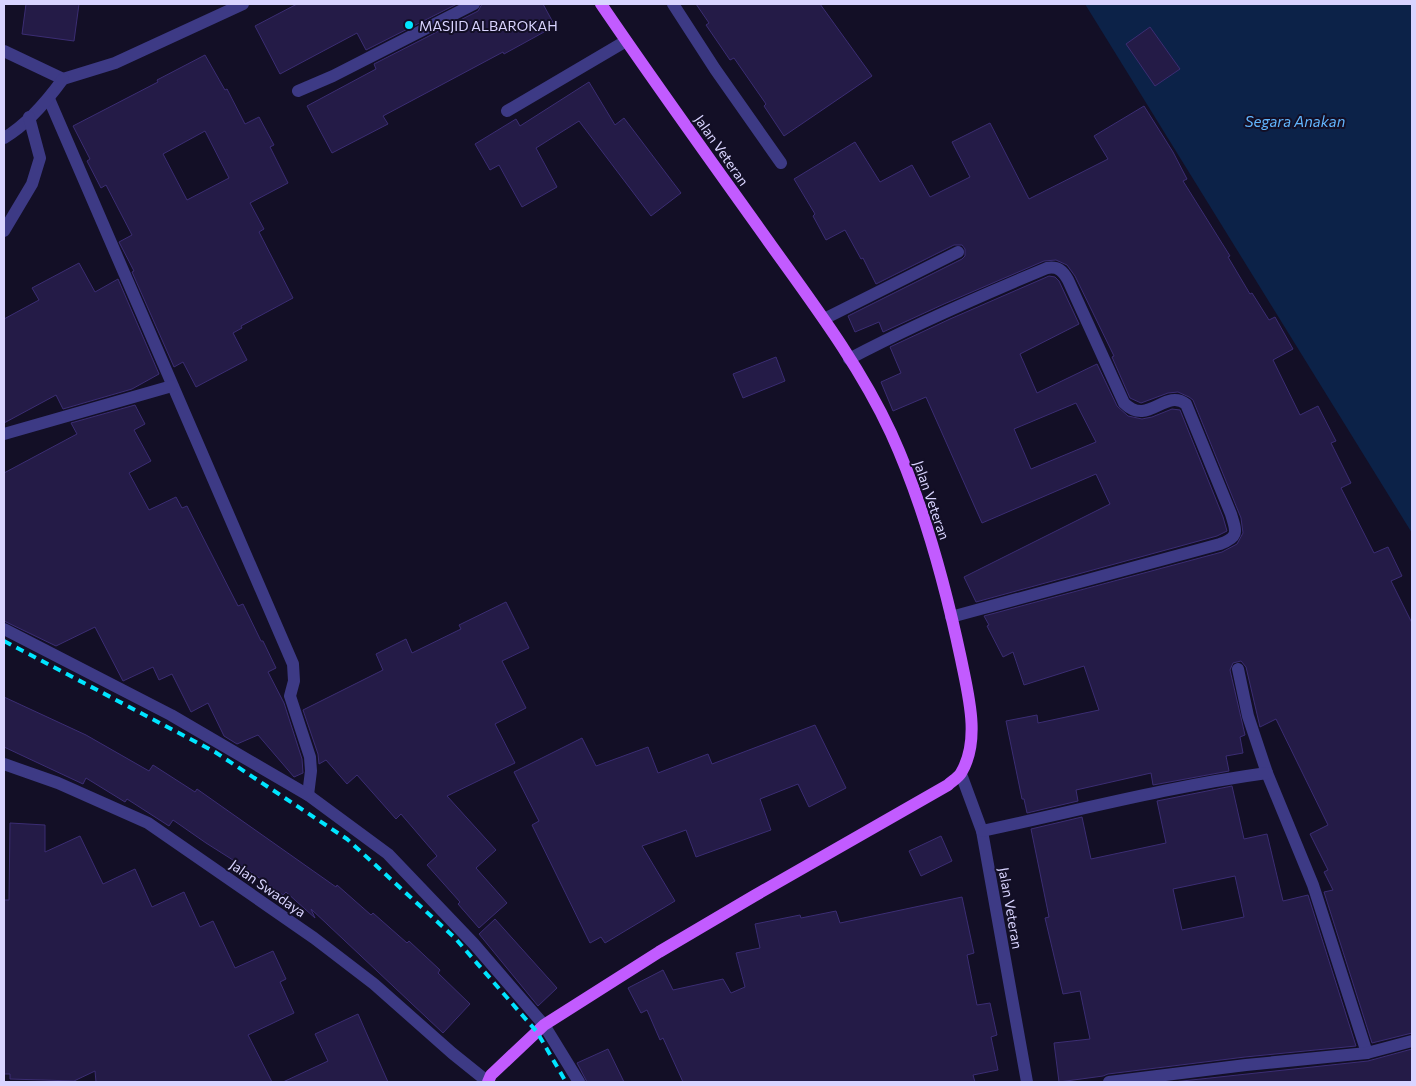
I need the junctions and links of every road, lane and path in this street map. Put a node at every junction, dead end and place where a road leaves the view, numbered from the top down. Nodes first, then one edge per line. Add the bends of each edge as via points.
1 (243, 4) edge
2 (474, 4) edge
3 (601, 4) edge
4 (673, 4) edge
5 (626, 41) junction
6 (4, 51) edge
7 (63, 79) junction
8 (298, 91) dead end
9 (49, 99) junction
10 (508, 111) dead end
11 (29, 118) junction
12 (4, 138) edge
13 (781, 163) dead end
14 (4, 231) edge
15 (958, 252) dead end
16 (824, 319) junction
17 (849, 359) junction
18 (172, 386) junction
19 (4, 434) edge
20 (951, 617) junction
21 (4, 629) edge
22 (1238, 670) dead end
23 (4, 764) edge
24 (1267, 773) junction
25 (961, 774) junction
26 (308, 795) junction
27 (982, 831) junction
28 (544, 1025) junction
29 (1412, 1041) edge
30 (1367, 1053) junction
31 (488, 1082) edge
32 (579, 1082) edge
33 (1027, 1082) edge
34 (1109, 1082) edge

1 - 7 street via 114,63
2 - 8 street
3 - 5 main road, Jalan Veteran
4 - 13 street
5 - 10 street
5 - 16 main road, Jalan Veteran
6 - 7 street
7 - 9 street
9 - 11 street
9 - 18 street
11 - 12 street
11 - 14 street via 40,158 32,184
15 - 16 street
16 - 17 main road, Jalan Veteran
17 - 20 main road, Jalan Veteran via 890,431 910,476
17 - 20 street via 971,300 1047,268 1058,269 1068,280 1129,409 1147,411 1174,400 1186,404 1231,514 1236,532 1232,539 1220,544
18 - 19 street
18 - 26 street via 292,664 294,681 290,696 310,757
20 - 25 main road, Jalan Veteran via 969,698 971,728 970,750
21 - 26 street via 171,715
22 - 24 street via 1248,716
23 - 31 street, Jalan Swadaya via 58,783 148,823 314,938 374,984
24 - 27 street via 1228,778
24 - 30 street via 1312,885
25 - 27 street, Jalan Veteran
25 - 28 main road via 948,785 659,952
26 - 28 street via 388,854 474,944
27 - 33 street, Jalan Veteran
28 - 31 main road via 491,1075
28 - 32 street
29 - 30 street
30 - 34 street

